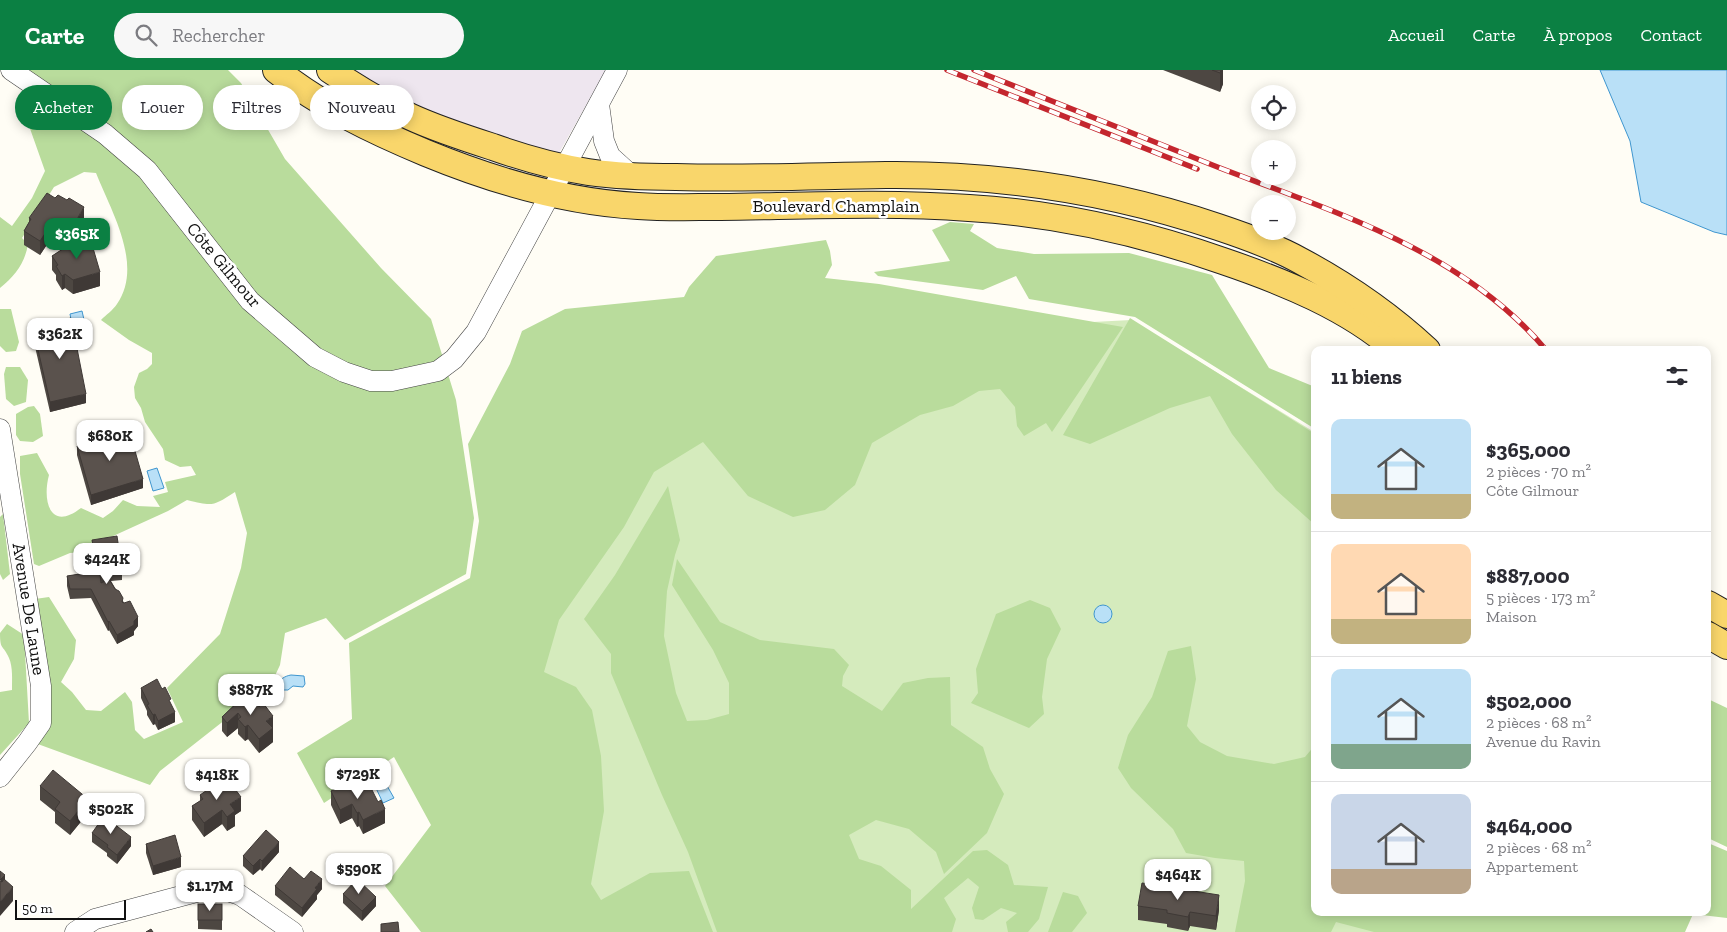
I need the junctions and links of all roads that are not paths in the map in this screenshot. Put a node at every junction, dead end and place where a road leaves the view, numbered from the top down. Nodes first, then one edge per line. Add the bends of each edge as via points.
1 (12, 70) edge
2 (276, 70) edge
3 (330, 70) edge
4 (617, 70) edge
5 (599, 104) junction
6 (564, 167) junction
7 (631, 176) junction
8 (549, 194) junction
9 (1391, 346) edge
10 (1423, 346) edge
11 (0, 429) edge
12 (1711, 606) edge
13 (1727, 614) edge
14 (1711, 637) edge
15 (1727, 646) edge
16 (0, 777) edge
17 (75, 932) edge
18 (294, 932) edge

1 - 8 street, Côte Gilmour via 105,134 147,170 250,301 315,357 371,381 392,381 438,371 454,359 476,332
2 - 8 main road, Boulevard Champlain via 325,104 370,128 442,159
3 - 6 main road, Boulevard Champlain via 410,117 523,158
4 - 5 street, Côte Gilmour
5 - 6 street, Côte Gilmour
5 - 7 street via 604,141 610,156
6 - 7 main road, Boulevard Champlain
6 - 8 street, Côte Gilmour
7 - 10 main road, Boulevard Champlain via 954,177 1056,187 1101,196 1204,222 1297,258 1373,304
8 - 9 main road, Boulevard Champlain via 644,206 896,205 1034,215 1146,237 1250,270 1330,306 1362,324
11 - 16 street, Avenue De Laune via 41,686 41,723
12 - 13 main road
14 - 15 main road
17 - 18 street via 95,919 215,887 240,895

